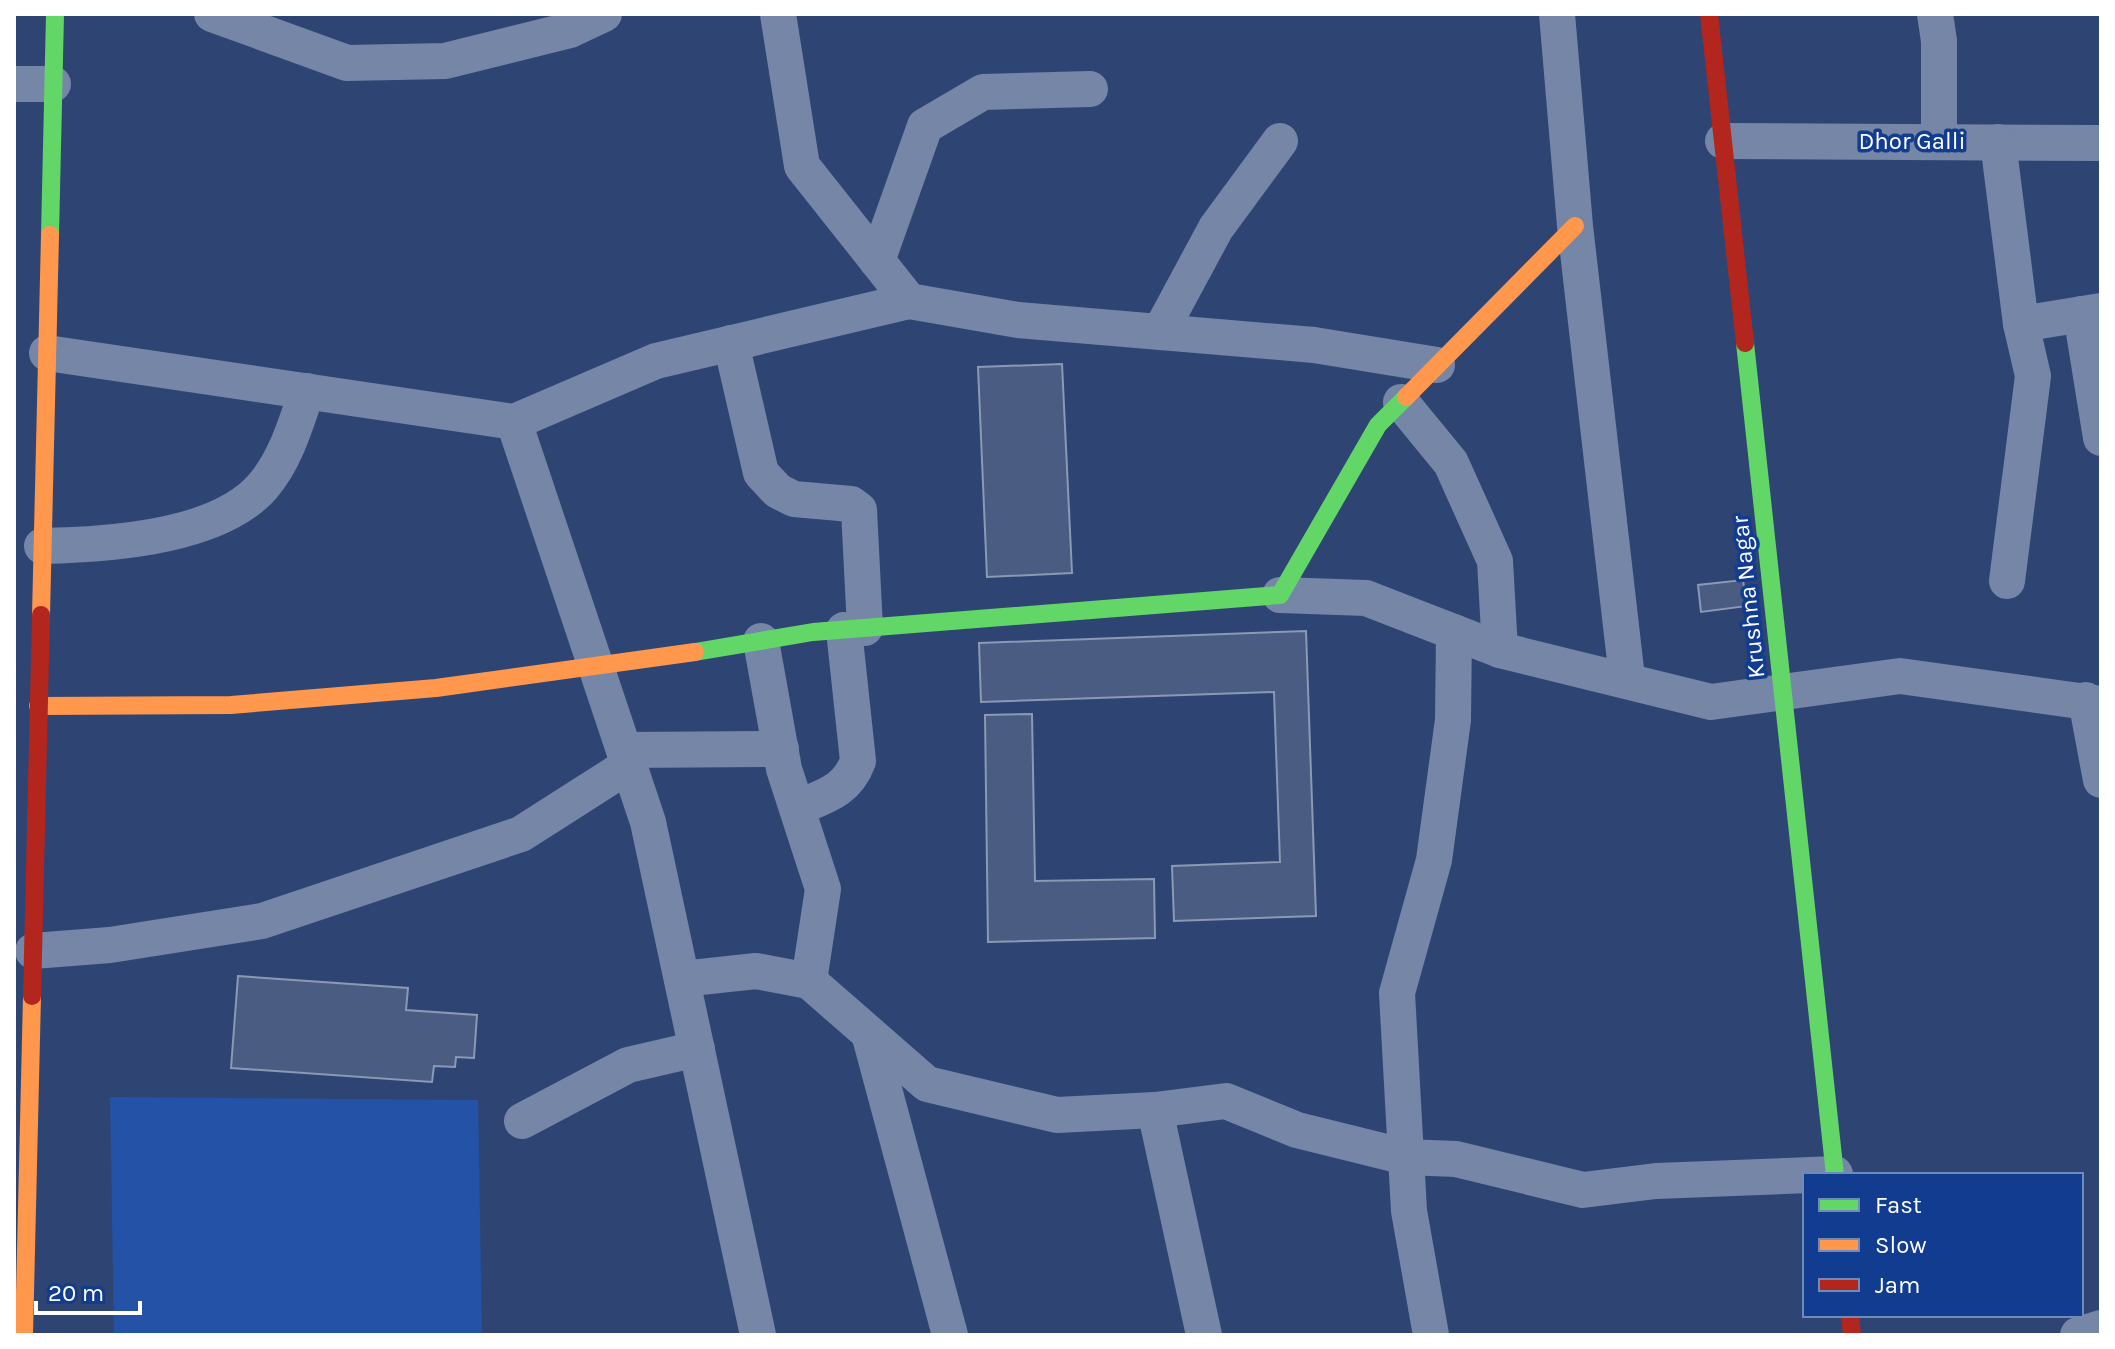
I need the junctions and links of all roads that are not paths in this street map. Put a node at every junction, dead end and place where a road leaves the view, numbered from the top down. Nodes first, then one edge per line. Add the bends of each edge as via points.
1 (55, 14) edge
2 (212, 14) edge
3 (604, 14) edge
4 (778, 14) edge
5 (1557, 14) edge
6 (1709, 14) edge
7 (1935, 14) edge
8 (288, 28) edge
9 (14, 84) edge
10 (53, 84) junction
11 (1090, 89) dead end
12 (1280, 141) dead end
13 (1723, 141) junction
14 (1939, 141) junction
15 (1998, 142) junction
16 (2101, 143) edge
17 (1575, 226) junction
18 (877, 261) junction
19 (909, 301) junction
20 (2091, 312) edge
21 (2021, 324) junction
22 (1160, 332) junction
23 (731, 343) junction
24 (47, 353) junction
25 (1437, 365) junction
26 (307, 391) junction
27 (1401, 402) junction
28 (514, 422) junction
29 (2101, 438) edge
30 (42, 546) junction
31 (2007, 581) dead end
32 (1280, 595) junction
33 (854, 629) junction
34 (1454, 632) junction
35 (761, 641) junction
36 (1500, 650) junction
37 (597, 668) junction
38 (1627, 678) junction
39 (1783, 692) junction
40 (2094, 702) edge
41 (38, 706) junction
42 (781, 749) junction
43 (626, 758) junction
44 (2101, 780) edge
45 (797, 808) junction
46 (33, 951) junction
47 (682, 979) junction
48 (809, 981) junction
49 (870, 1037) junction
50 (697, 1049) junction
51 (22, 1098) edge
52 (1155, 1110) junction
53 (522, 1121) dead end
54 (1406, 1157) junction
55 (1835, 1173) edge
56 (1803, 1175) edge
57 (2101, 1328) edge
58 (24, 1335) edge
59 (758, 1335) edge
60 (950, 1335) edge
61 (1204, 1335) edge
62 (1431, 1335) edge
63 (2078, 1335) edge

1 - 10 main road
2 - 8 street
3 - 8 street via 570,30 445,61 347,63
4 - 18 street via 802,166
5 - 17 street
6 - 13 main road, Krushna Nagar
7 - 14 street
9 - 10 street
10 - 24 main road
11 - 18 street via 983,92 925,126
12 - 22 street via 1216,228
13 - 14 street, Dhor Galli
13 - 39 main road, Krushna Nagar
14 - 15 street, Dhor Galli
15 - 16 street, Dhor Galli
15 - 21 street
17 - 25 main road
17 - 38 street
18 - 19 street
19 - 22 street via 1018,320
19 - 23 street
20 - 21 street
20 - 29 street
21 - 31 street via 2033,376
22 - 25 street via 1314,345
23 - 28 street via 656,361
23 - 33 street via 761,473 794,499 851,504 859,510
24 - 26 street
24 - 30 main road
25 - 27 main road
26 - 28 street
26 - 30 street via 286,451 263,486 229,513 109,545
27 - 32 main road via 1378,425
27 - 36 street via 1451,463 1495,561
28 - 37 street
30 - 41 main road
32 - 33 main road
32 - 34 street via 1366,598
33 - 35 main road
33 - 45 street via 858,761 842,788
34 - 36 street
34 - 54 street via 1453,720 1434,860 1397,993
35 - 37 main road
35 - 42 street
36 - 38 street
37 - 41 main road via 231,705
37 - 43 street
38 - 39 street via 1711,702
39 - 40 street via 1900,676
39 - 55 main road, Krushna Nagar
40 - 44 street
41 - 46 main road
42 - 43 street
42 - 45 street
43 - 46 street via 521,834 262,921 110,945
43 - 47 street via 648,822
45 - 48 street via 823,889
46 - 51 main road
47 - 48 street via 756,971
47 - 50 street
48 - 49 street
49 - 52 street via 927,1084 1057,1115
49 - 60 street
50 - 53 street via 628,1065
50 - 59 street
51 - 58 main road
52 - 54 street via 1226,1101 1297,1130
52 - 61 street
54 - 56 street via 1456,1159 1583,1190 1656,1181
54 - 62 street via 1409,1211
57 - 63 street

